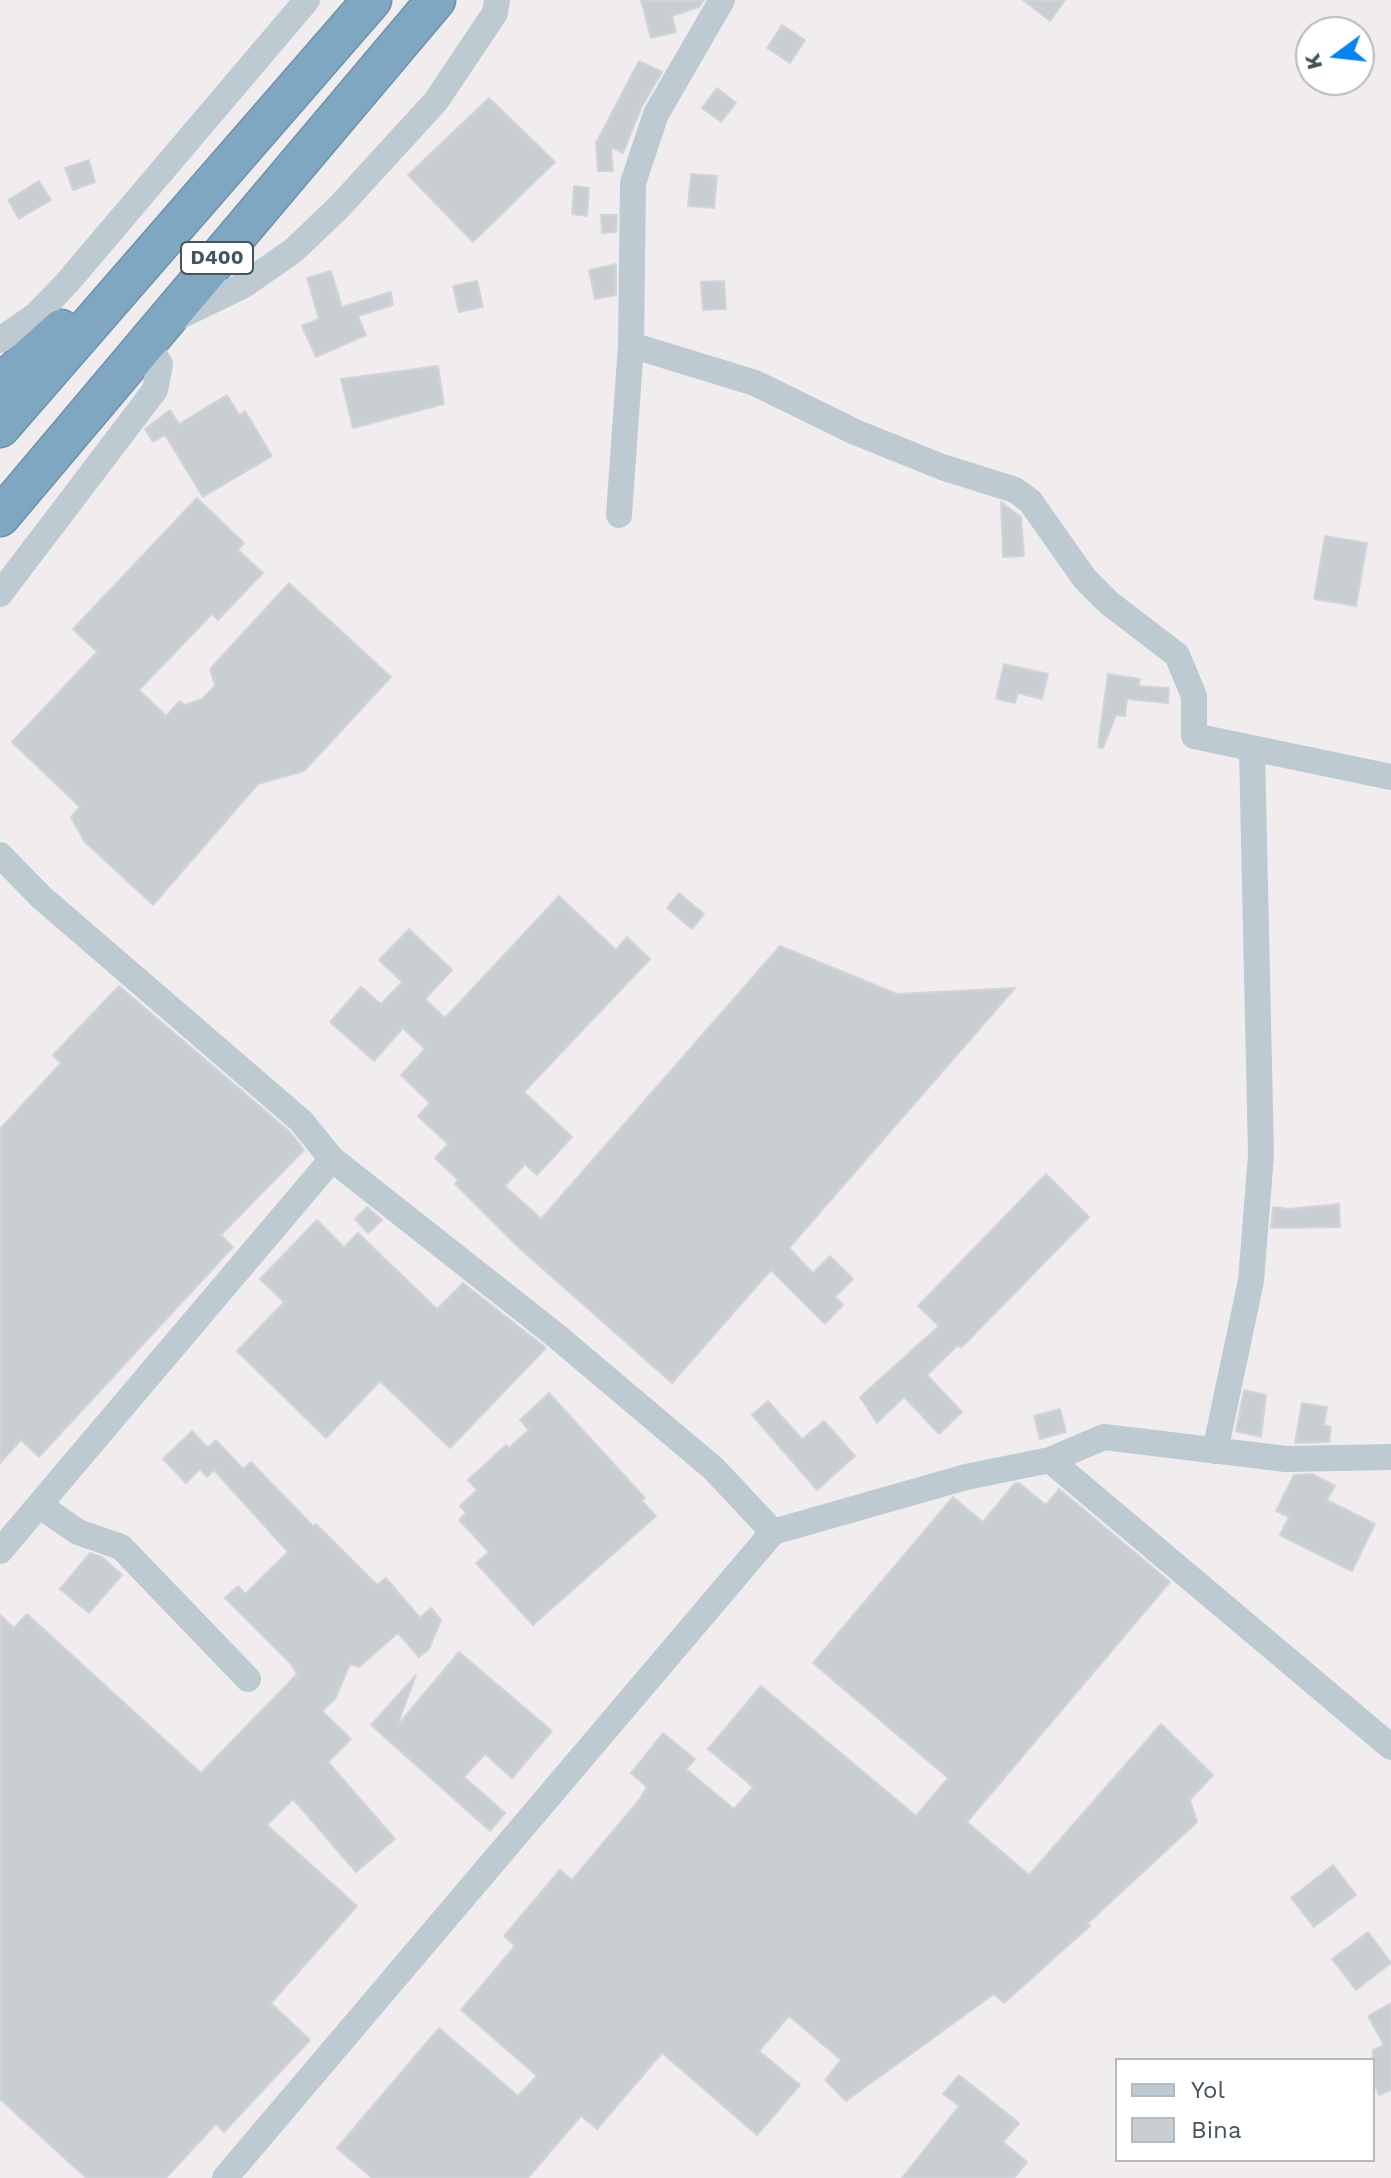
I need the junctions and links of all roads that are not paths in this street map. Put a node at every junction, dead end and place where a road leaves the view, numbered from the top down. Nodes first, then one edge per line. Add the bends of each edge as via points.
1 (307, 0) edge
2 (372, 0) edge
3 (436, 0) edge
4 (497, 0) edge
5 (722, 0) edge
6 (109, 305) junction
7 (154, 333) junction
8 (0, 340) edge
9 (631, 345) junction
10 (0, 384) edge
11 (0, 428) edge
12 (619, 515) dead end
13 (0, 517) edge
14 (0, 594) edge
15 (1252, 750) junction
16 (1391, 777) edge
17 (0, 855) edge
18 (332, 1159) junction
19 (1215, 1451) junction
20 (1391, 1457) edge
21 (1050, 1460) junction
22 (39, 1505) junction
23 (773, 1532) junction
24 (0, 1551) edge
25 (248, 1679) dead end
26 (1391, 1747) edge
27 (225, 2178) edge

1 - 8 street via 66,284 36,315
2 - 6 highway, D400
3 - 7 highway, D400
4 - 7 street via 495,13 436,101 306,239 244,285
5 - 9 street via 656,114 633,183
6 - 10 highway via 73,320
6 - 11 highway, D400
7 - 13 highway, D400
7 - 14 street via 160,364 155,390
9 - 12 street
9 - 15 street via 755,383 866,437 1015,490 1030,501 1085,579 1177,655 1194,696 1194,736
15 - 16 street
15 - 19 street via 1261,1155 1251,1281
17 - 18 street via 41,897 301,1121
18 - 22 street
18 - 23 street via 566,1343 714,1469
19 - 20 street via 1286,1459
19 - 21 street via 1104,1437
21 - 23 street via 966,1477
21 - 26 street
22 - 24 street
22 - 25 street via 78,1532 121,1547
23 - 27 street

